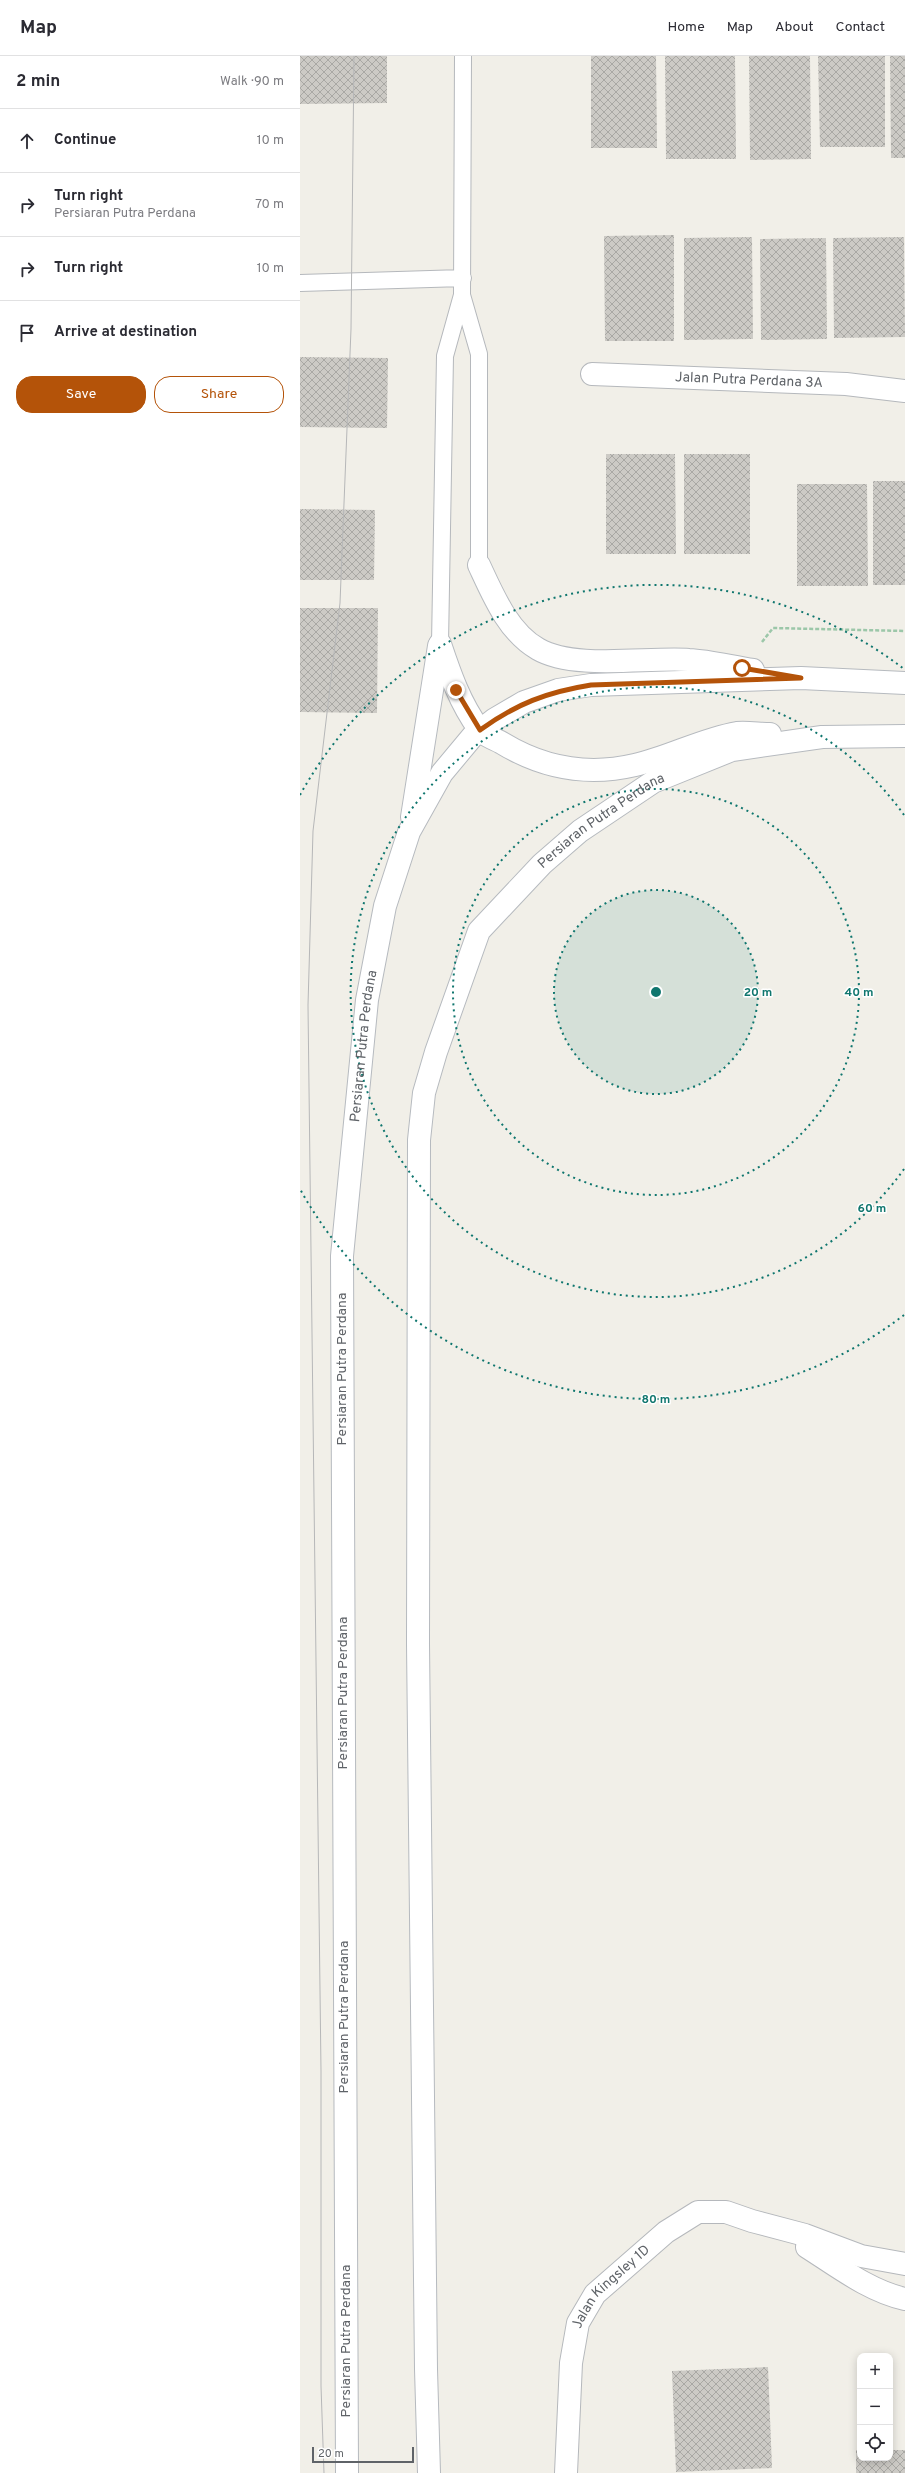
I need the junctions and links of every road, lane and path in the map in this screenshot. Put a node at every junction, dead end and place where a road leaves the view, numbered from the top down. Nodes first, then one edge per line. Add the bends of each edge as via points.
1 (463, 56) edge
2 (463, 278) junction
3 (300, 283) edge
4 (462, 295) junction
5 (592, 374) dead end
6 (905, 391) edge
7 (479, 565) joint
8 (905, 631) edge
9 (440, 644) junction
10 (742, 668) junction
11 (801, 678) junction
12 (905, 683) edge
13 (480, 730) junction
14 (905, 736) edge
15 (822, 737) junction
16 (409, 832) junction
17 (779, 2229) junction
18 (905, 2264) edge
19 (905, 2299) edge
20 (347, 2473) edge
21 (429, 2473) edge
22 (566, 2473) edge

1 - 2 lane
2 - 3 lane
2 - 4 lane
4 - 7 lane via 479,354
4 - 9 lane via 445,356
5 - 6 main road, Jalan Putra Perdana 3A via 846,384
7 - 10 main road via 495,599 512,626 538,649 556,656 580,660 690,660
8 - 10 path via 773,628
9 - 13 main road via 456,690
9 - 16 main road
10 - 11 main road
11 - 12 main road, Persiaran Putra Perdana
11 - 13 main road, Persiaran Putra Perdana via 591,685 558,690 524,702
13 - 15 main road via 523,756 553,766 576,770 604,770 635,765 705,741 738,733
13 - 16 main road, Persiaran Putra Perdana via 442,773
14 - 15 main road, Persiaran Putra Perdana
15 - 21 main road, Persiaran Putra Perdana via 732,750 653,782 580,831 542,864 479,931 424,1093 419,1140 417,1402
16 - 20 main road, Persiaran Putra Perdana via 385,906 367,1000 342,1256
17 - 18 main road, Jalan Kingsley 1D via 805,2235 861,2256
17 - 19 main road, Jalan Kingsley 1D via 857,2279
17 - 22 main road, Jalan Kingsley 1D via 726,2212 698,2212 666,2232 595,2294 578,2323 571,2363

